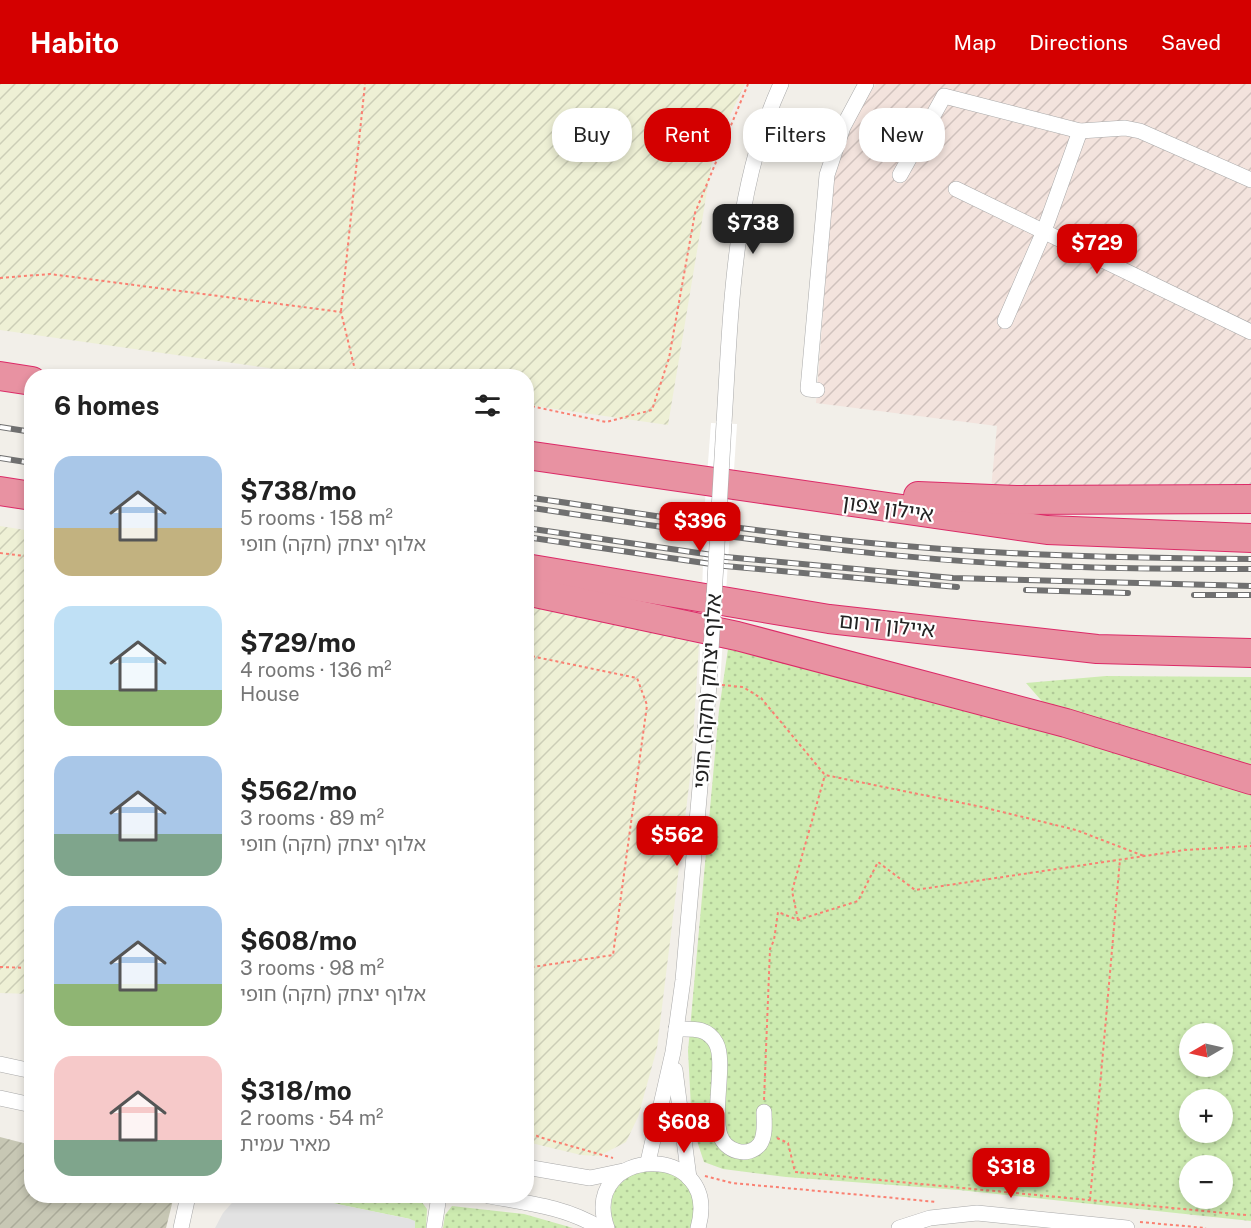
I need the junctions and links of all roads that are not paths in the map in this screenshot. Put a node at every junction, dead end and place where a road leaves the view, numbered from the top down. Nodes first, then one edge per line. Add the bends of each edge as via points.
1 (781, 84) edge
2 (866, 84) edge
3 (1080, 131) junction
4 (900, 175) dead end
5 (1251, 180) edge
6 (956, 189) dead end
7 (1044, 231) junction
8 (1005, 321) dead end
9 (1251, 332) edge
10 (0, 376) edge
11 (24, 380) edge
12 (817, 390) dead end
13 (534, 457) edge
14 (742, 488) junction
15 (0, 491) edge
16 (24, 495) edge
17 (1251, 499) edge
18 (1251, 538) edge
19 (534, 569) edge
20 (534, 593) edge
21 (1251, 653) edge
22 (1251, 780) edge
23 (676, 1029) junction
24 (673, 1052) junction
25 (0, 1064) edge
26 (24, 1069) edge
27 (0, 1098) edge
28 (24, 1103) edge
29 (764, 1112) road end
30 (648, 1162) junction
31 (621, 1166) junction
32 (534, 1168) edge
33 (688, 1178) junction
34 (186, 1203) edge
35 (438, 1203) edge
36 (527, 1203) edge
37 (701, 1226) edge
38 (181, 1228) edge
39 (434, 1228) edge
40 (600, 1228) edge
41 (607, 1228) edge
42 (899, 1228) edge
43 (1127, 1228) edge

1 - 23 street, אלוף יצחק (חקה) חופי, bridge via 755,163 736,258 709,685
2 - 12 street via 843,127 824,190 808,389
3 - 4 street via 944,96
3 - 5 street via 1140,131
3 - 7 street
6 - 7 street
7 - 8 street
7 - 9 street
10 - 11 highway
13 - 14 highway, איילון צפון
14 - 17 highway via 1016,500
14 - 18 highway, איילון צפון via 1047,530
15 - 16 highway
19 - 21 highway, איילון דרום via 829,619 1097,649
20 - 22 highway via 737,636 1066,723
23 - 24 street, אלוף יצחק (חקה) חופי
23 - 29 street via 702,1029 718,1047 718,1121 726,1146 738,1152 760,1144
24 - 30 street, אלוף יצחק (חקה) חופי
24 - 33 street, אלוף יצחק (חקה) חופי
25 - 26 street
27 - 28 street
30 - 31 street
30 - 33 street via 670,1165
31 - 32 street via 590,1178
31 - 41 street via 603,1206
33 - 37 street, אלוף יצחק (חקה) חופי via 700,1200
34 - 38 street
35 - 39 street
36 - 40 street via 560,1209
42 - 43 street via 930,1218 977,1213

